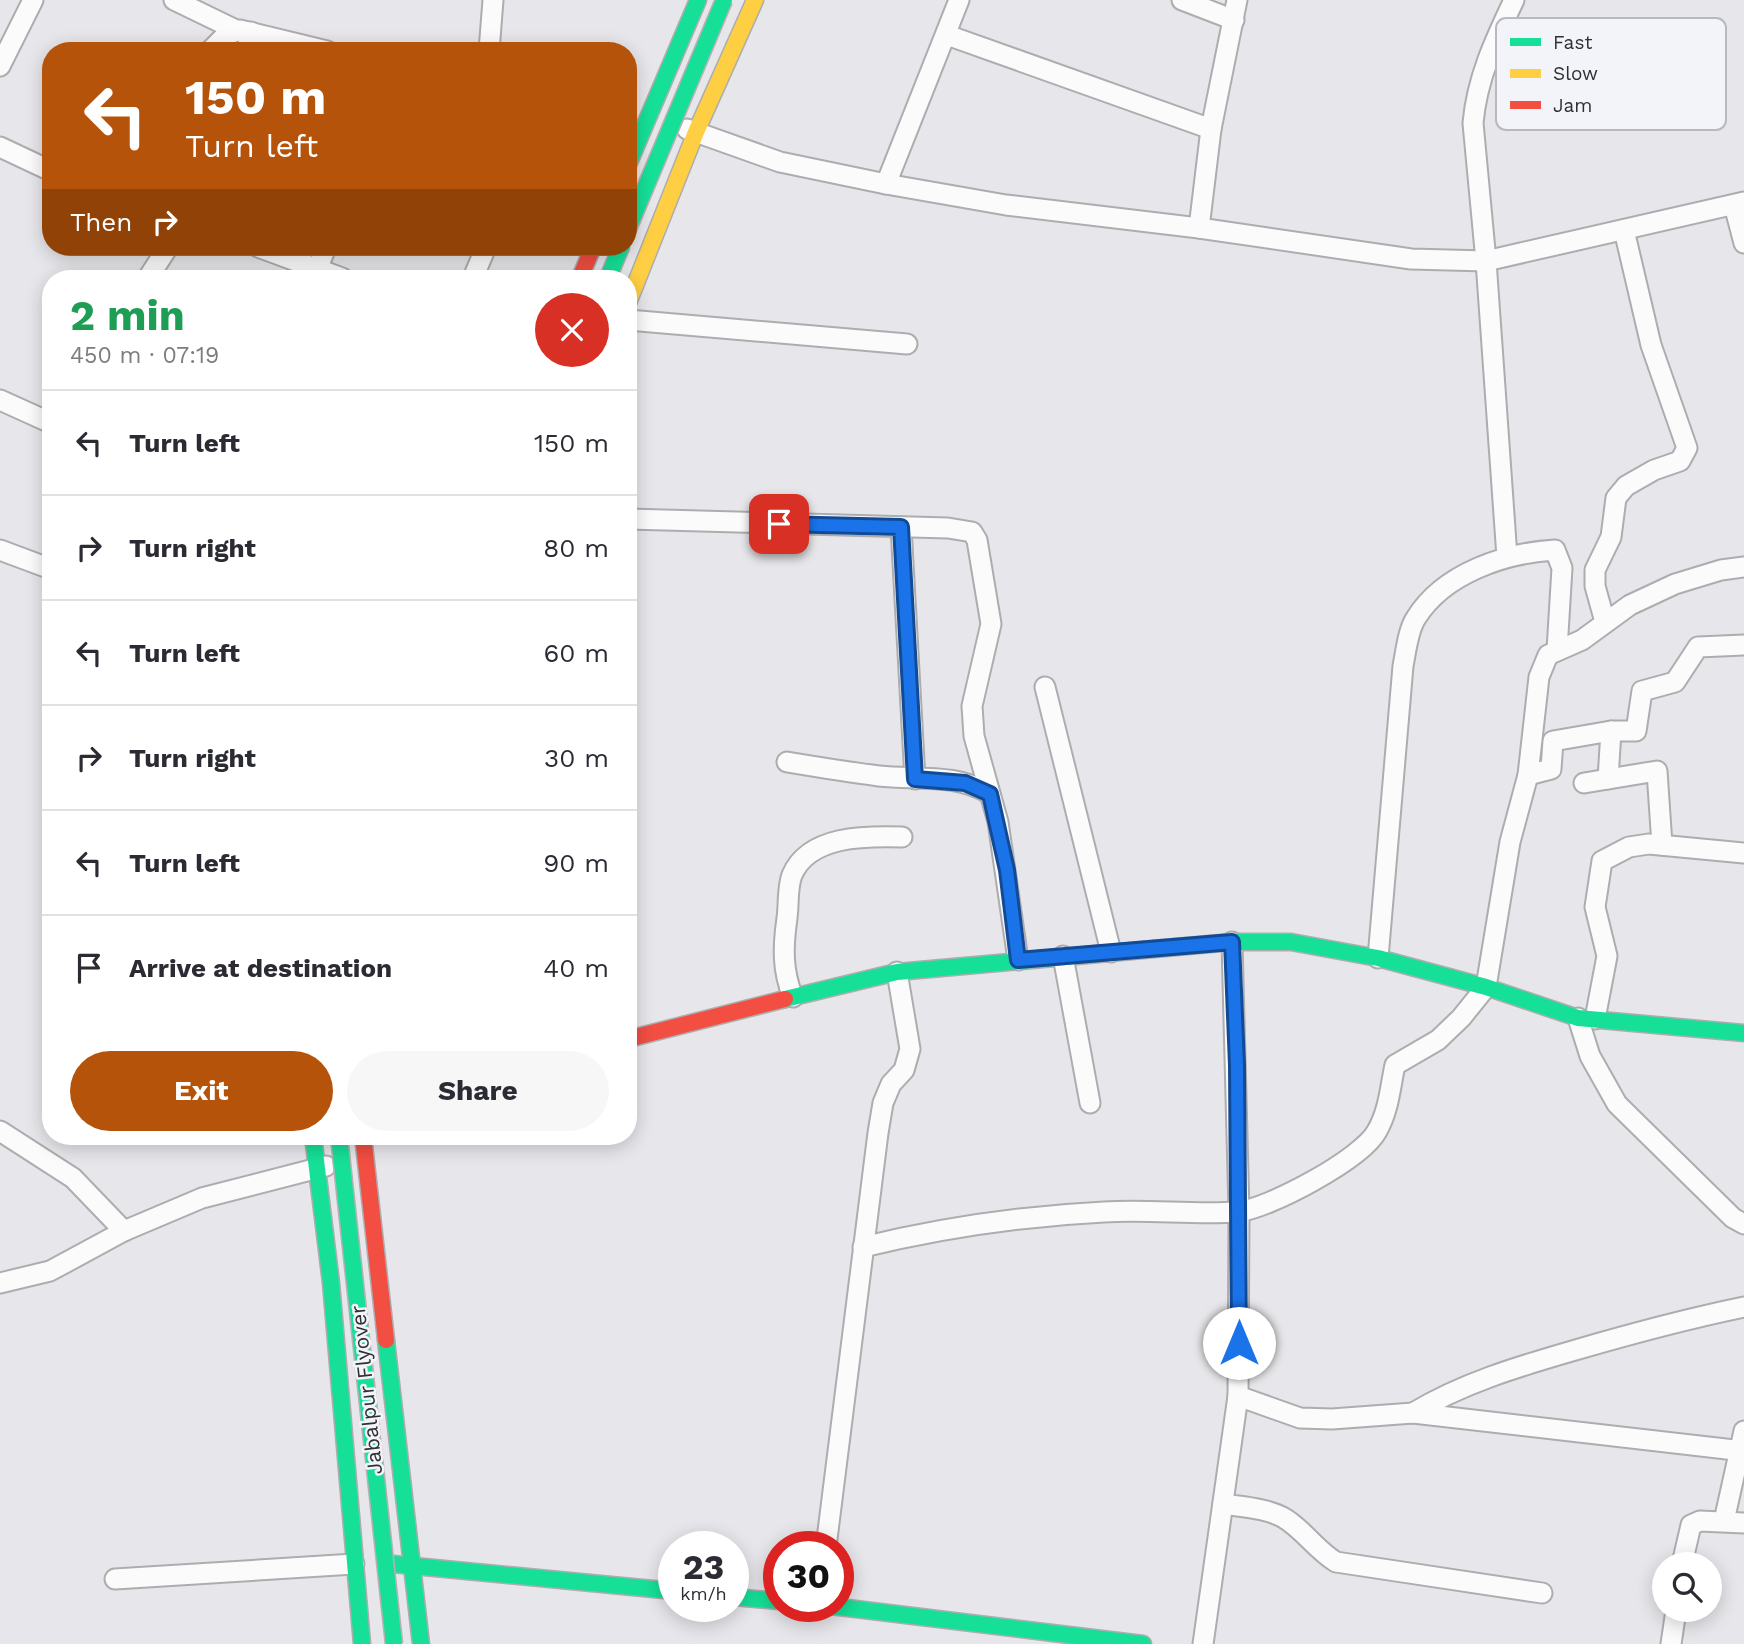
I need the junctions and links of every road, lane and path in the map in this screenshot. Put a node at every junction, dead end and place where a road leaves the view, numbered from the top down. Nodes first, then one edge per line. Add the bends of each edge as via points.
1 (33, 0) edge
2 (174, 0) edge
3 (493, 0) edge
4 (698, 0) edge
5 (724, 0) edge
6 (755, 0) edge
7 (959, 0) edge
8 (1182, 0) edge
9 (1237, 0) edge
10 (1514, 0) edge
11 (1505, 18) edge
12 (1234, 20) junction
13 (947, 35) junction
14 (1496, 37) edge
15 (244, 38) edge
16 (219, 42) edge
17 (270, 42) edge
18 (490, 42) edge
19 (0, 66) edge
20 (649, 118) junction
21 (1211, 129) junction
22 (637, 132) edge
23 (696, 132) junction
24 (0, 147) edge
25 (42, 167) edge
26 (886, 184) junction
27 (1739, 203) edge
28 (637, 208) edge
29 (1199, 228) junction
30 (1623, 230) junction
31 (1744, 243) edge
32 (278, 256) edge
33 (1486, 261) junction
34 (309, 270) edge
35 (637, 280) edge
36 (637, 321) edge
37 (907, 344) dead end
38 (0, 400) edge
39 (42, 420) edge
40 (637, 519) edge
41 (901, 527) junction
42 (0, 550) edge
43 (1507, 557) junction
44 (42, 566) edge
45 (1744, 567) edge
46 (1605, 622) junction
47 (1744, 645) edge
48 (1557, 650) junction
49 (1045, 687) dead end
50 (1611, 732) junction
51 (787, 762) dead end
52 (1528, 775) junction
53 (915, 779) junction
54 (1608, 779) junction
55 (1584, 783) dead end
56 (990, 794) junction
57 (902, 837) dead end
58 (1662, 845) junction
59 (1744, 853) edge
60 (1232, 942) junction
61 (1111, 952) junction
62 (1063, 956) junction
63 (1378, 958) junction
64 (1018, 960) junction
65 (897, 972) junction
66 (1486, 987) junction
67 (793, 997) junction
68 (1587, 1018) junction
69 (1744, 1033) edge
70 (637, 1037) edge
71 (1090, 1103) dead end
72 (0, 1131) edge
73 (314, 1145) edge
74 (340, 1145) edge
75 (364, 1145) edge
76 (365, 1159) junction
77 (317, 1168) junction
78 (1240, 1212) junction
79 (1744, 1224) edge
80 (124, 1231) junction
81 (863, 1247) junction
82 (0, 1283) edge
83 (1744, 1307) edge
84 (1238, 1396) junction
85 (1413, 1413) junction
86 (1744, 1431) edge
87 (1742, 1451) edge
88 (1223, 1504) junction
89 (1734, 1522) edge
90 (828, 1531) edge
91 (1685, 1552) edge
92 (354, 1564) junction
93 (412, 1564) junction
94 (115, 1579) dead end
95 (658, 1589) edge
96 (1542, 1593) dead end
97 (854, 1608) edge
98 (1674, 1622) edge
99 (362, 1644) edge
100 (394, 1644) edge
101 (421, 1644) edge
102 (1143, 1644) edge
103 (1203, 1644) edge
104 (1671, 1644) edge

1 - 19 street
2 - 15 street
3 - 18 street
4 - 20 main road
5 - 28 main road, bridge
6 - 23 main road
7 - 13 street
8 - 12 street
9 - 12 street
10 - 11 street
12 - 21 street
13 - 21 street
13 - 26 street
14 - 33 street via 1486,57 1473,123
15 - 16 street via 226,35
15 - 17 street
20 - 22 main road
20 - 23 street
21 - 29 street
23 - 26 street via 780,162
23 - 35 main road
24 - 25 street
26 - 29 street via 1006,205
27 - 30 street
27 - 31 street
29 - 33 street via 1411,259
30 - 33 street
30 - 46 street via 1651,345 1687,448 1680,461 1626,486 1616,498 1611,537 1595,570
32 - 34 street
33 - 43 street
36 - 37 street
38 - 39 street
40 - 41 street
41 - 53 street
41 - 56 street via 964,529 977,540 991,624 972,706 974,736
42 - 44 street
43 - 48 street via 1555,550 1560,557
43 - 63 street via 1477,567 1441,592 1415,619 1403,666
45 - 46 street via 1675,584
46 - 48 street
47 - 50 street via 1698,647 1675,682 1642,691 1636,731
48 - 52 street via 1542,664
49 - 61 street
50 - 52 street via 1553,741 1551,769
50 - 54 street
51 - 53 street
52 - 66 street via 1510,842
53 - 56 street via 965,783
54 - 55 street
54 - 58 street via 1657,771
56 - 64 street via 1007,870
57 - 67 street via 864,835 805,855 792,875 784,940 783,975
58 - 59 street
58 - 68 street via 1629,847 1602,860 1595,907 1607,956
60 - 61 main road
60 - 63 main road via 1291,942
60 - 78 street
61 - 62 main road
62 - 64 main road
62 - 71 street
63 - 66 main road
64 - 65 main road
65 - 67 main road
65 - 81 street via 910,1049 904,1070 883,1103
66 - 68 main road
66 - 78 street via 1438,1040 1395,1065 1388,1106 1376,1134 1344,1163
67 - 70 main road
68 - 69 main road
68 - 79 street via 1590,1056 1618,1104
72 - 80 street via 73,1178
73 - 77 main road
74 - 100 main road, Jabalpur Flyover, bridge
75 - 76 main road
76 - 77 street
76 - 93 main road
77 - 80 street via 202,1198
77 - 92 main road
78 - 81 street via 1104,1212 924,1232
78 - 84 street
80 - 82 street via 50,1271
81 - 90 street
83 - 85 street via 1670,1322 1495,1374
84 - 85 street via 1300,1418
84 - 88 street
85 - 87 street
86 - 87 street
87 - 89 street
88 - 96 street via 1287,1519 1336,1562
88 - 103 street
89 - 91 street via 1691,1525
92 - 93 main road
92 - 94 street
92 - 99 main road
93 - 95 main road
93 - 101 main road
97 - 102 main road
98 - 104 street

